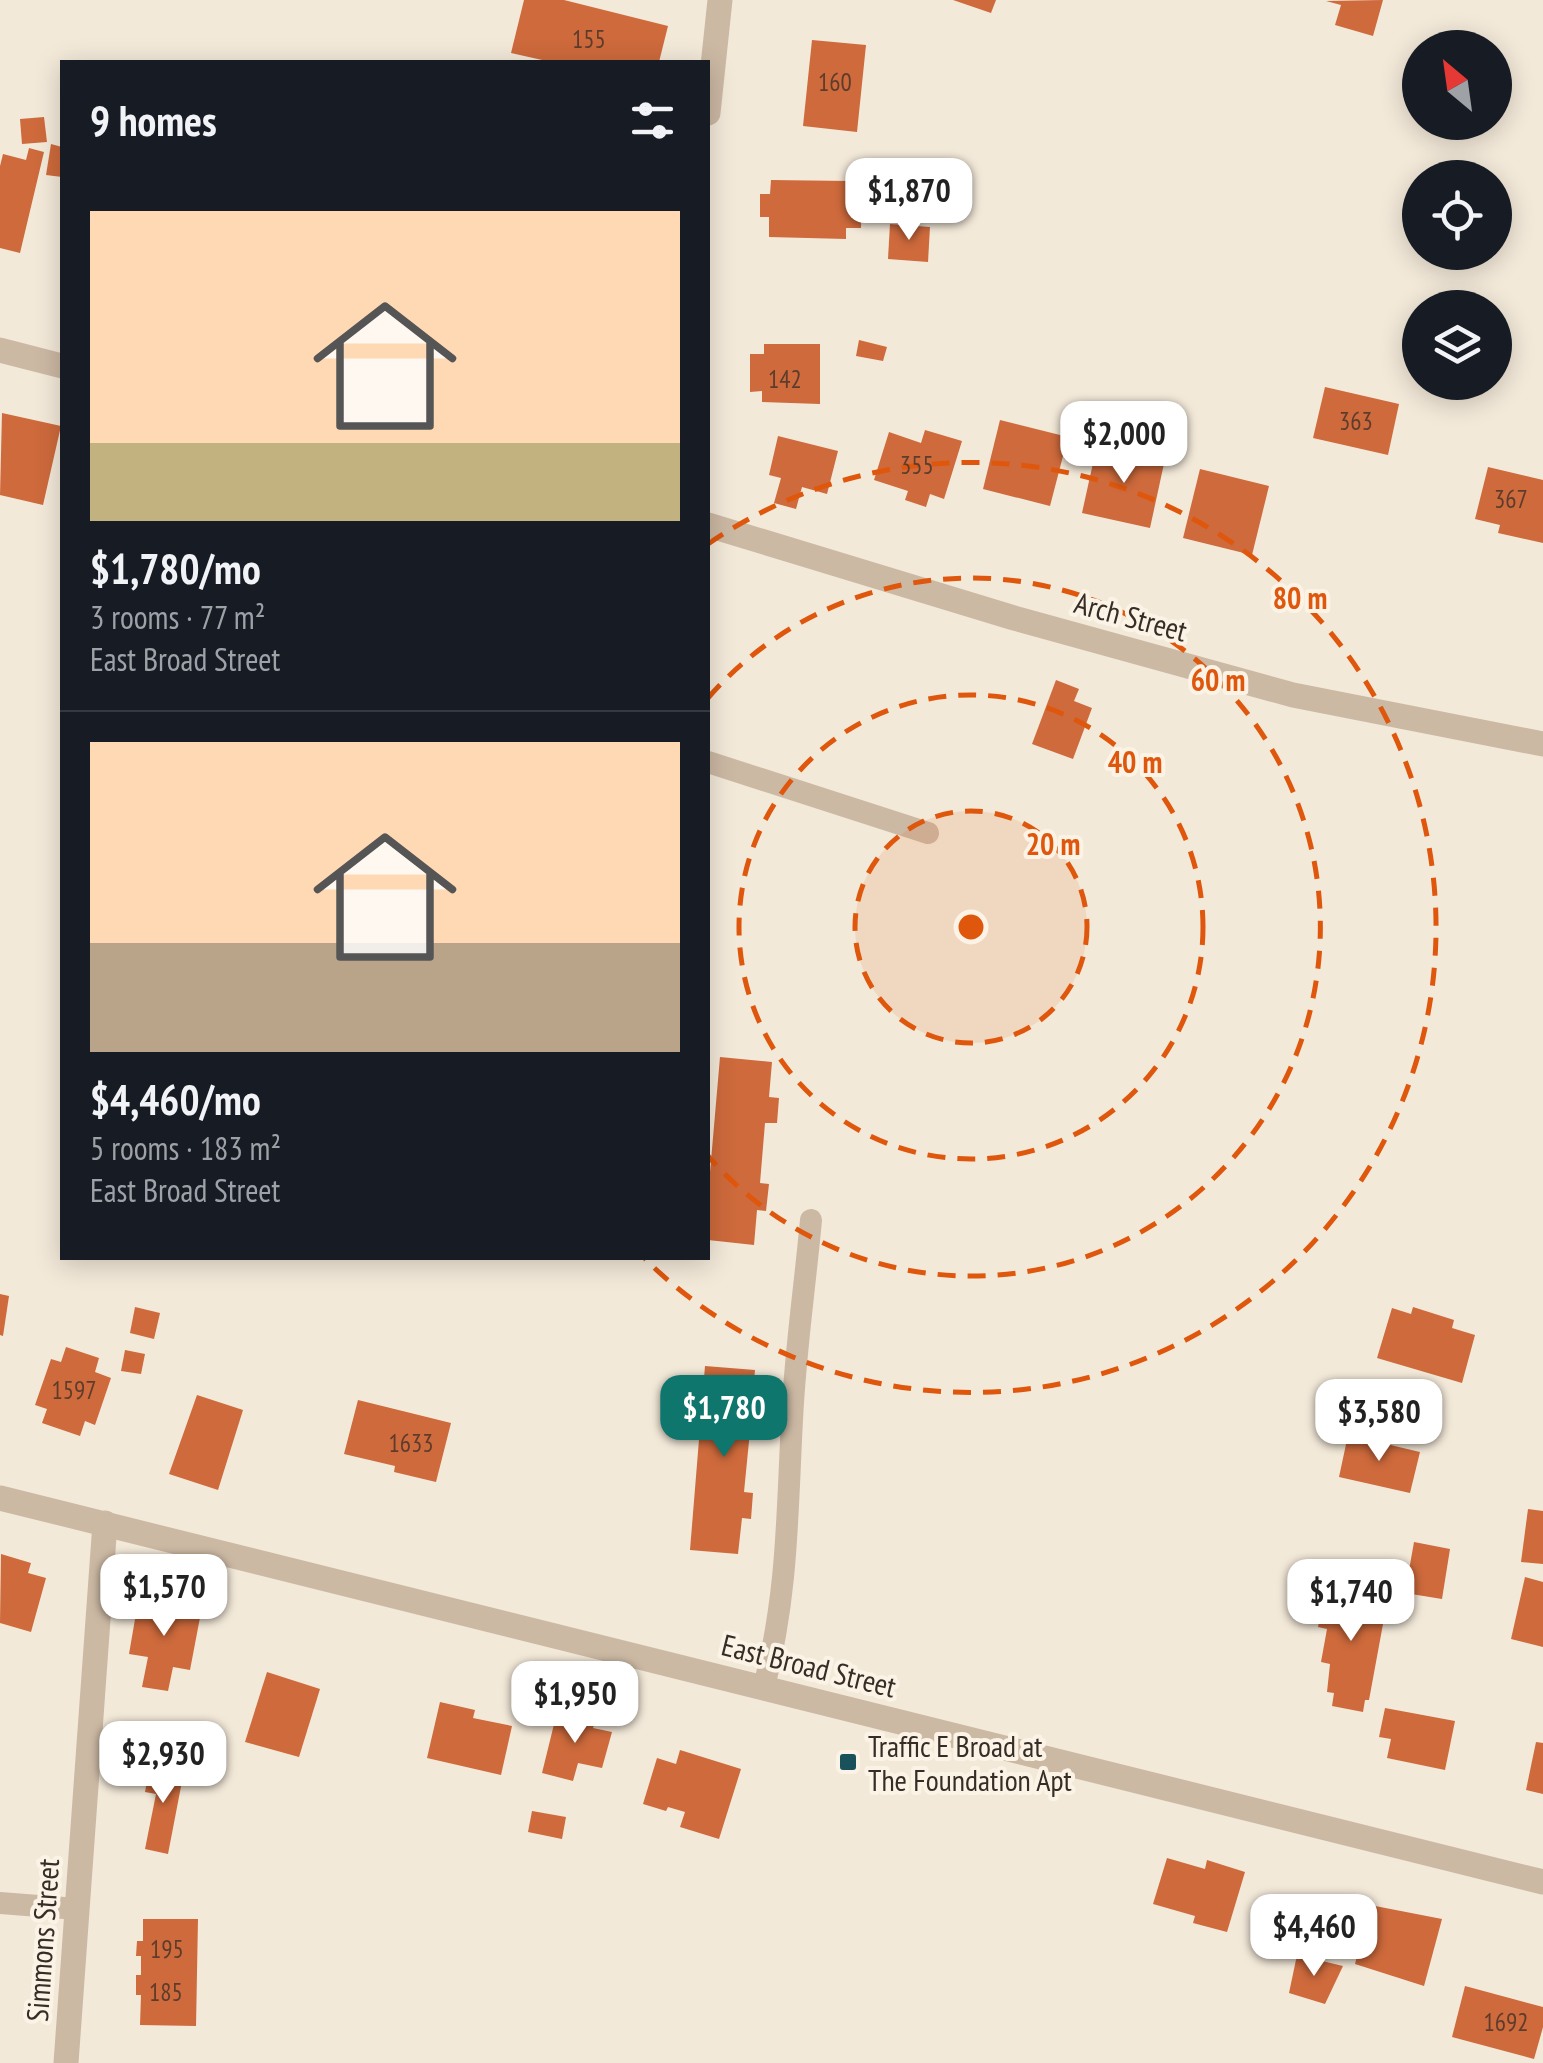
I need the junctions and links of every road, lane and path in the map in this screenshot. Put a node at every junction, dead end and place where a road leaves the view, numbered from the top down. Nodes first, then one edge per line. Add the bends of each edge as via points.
1 (720, 0) edge
2 (710, 94) edge
3 (0, 350) edge
4 (60, 365) edge
5 (710, 526) edge
6 (1543, 744) edge
7 (710, 763) edge
8 (928, 833) dead end
9 (812, 1220) dead end
10 (0, 1498) edge
11 (105, 1522) junction
12 (764, 1687) junction
13 (1543, 1882) edge
14 (0, 1904) edge
15 (77, 1908) junction
16 (66, 2063) edge

1 - 2 street
3 - 4 street
5 - 6 street, Arch Street via 1293,694
7 - 8 lane
9 - 12 lane via 792,1416 788,1549
10 - 11 street, East Broad Street
11 - 12 street, East Broad Street
11 - 15 street, Simmons Street
12 - 13 street, East Broad Street
14 - 15 lane
15 - 16 street, Simmons Street

